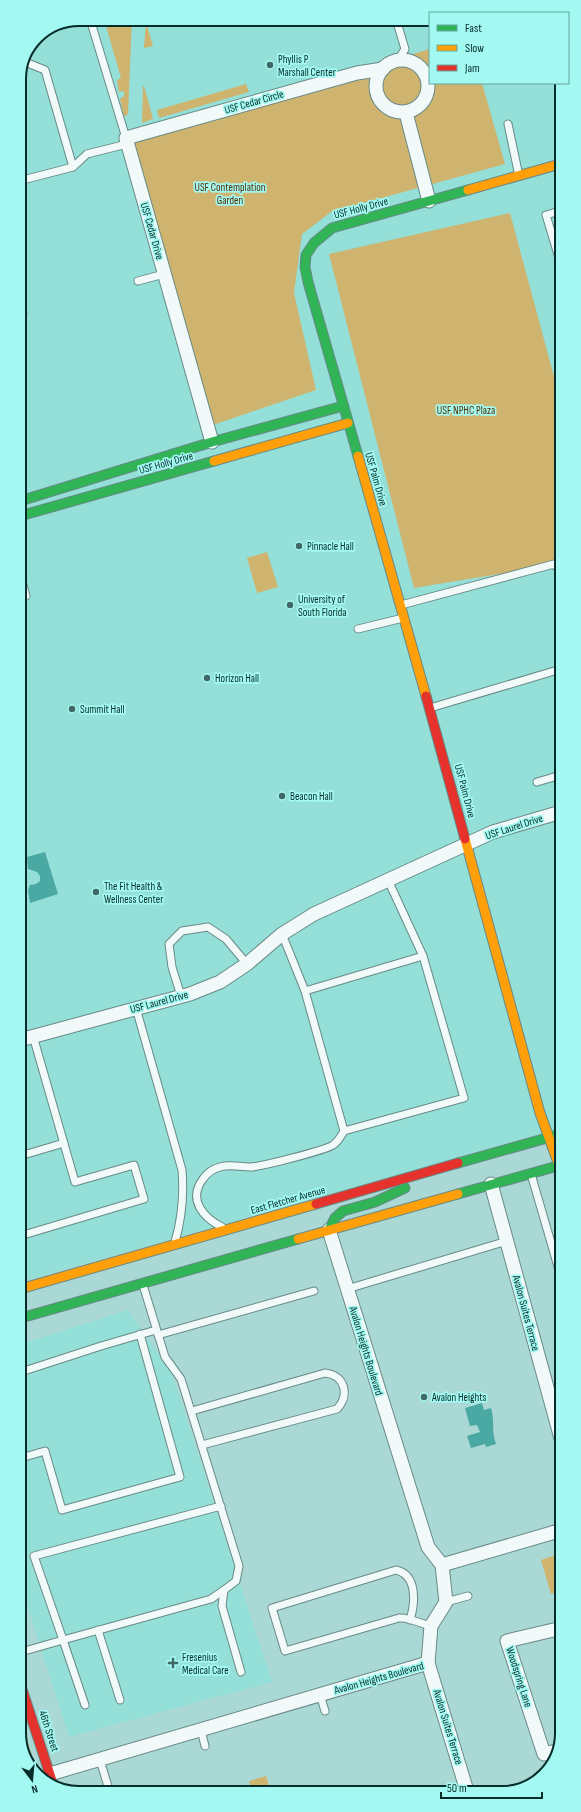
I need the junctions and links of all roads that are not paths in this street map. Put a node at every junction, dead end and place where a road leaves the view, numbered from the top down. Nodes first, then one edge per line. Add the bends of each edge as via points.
1 (92, 26) edge
2 (398, 26) edge
3 (398, 60) junction
4 (29, 63) edge
5 (383, 69) junction
6 (406, 113) junction
7 (508, 124) dead end
8 (126, 141) junction
9 (555, 165) edge
10 (73, 167) junction
11 (519, 176) junction
12 (26, 179) edge
13 (428, 201) junction
14 (555, 212) edge
15 (555, 245) edge
16 (164, 274) junction
17 (138, 281) dead end
18 (344, 406) junction
19 (348, 423) junction
20 (212, 442) junction
21 (26, 499) edge
22 (26, 514) edge
23 (555, 565) edge
24 (400, 605) junction
25 (403, 618) junction
26 (358, 629) dead end
27 (555, 671) edge
28 (429, 708) junction
29 (555, 777) edge
30 (537, 782) dead end
31 (555, 814) edge
32 (467, 845) junction
33 (388, 880) junction
34 (282, 934) junction
35 (423, 956) junction
36 (247, 964) junction
37 (305, 991) junction
38 (181, 996) junction
39 (136, 1008) junction
40 (33, 1036) junction
41 (26, 1038) edge
42 (344, 1131) junction
43 (555, 1136) edge
44 (549, 1138) junction
45 (64, 1143) junction
46 (555, 1153) edge
47 (26, 1154) edge
48 (555, 1166) edge
49 (437, 1169) junction
50 (531, 1172) junction
51 (491, 1184) junction
52 (226, 1230) junction
53 (329, 1230) junction
54 (26, 1234) edge
55 (507, 1242) junction
56 (175, 1244) junction
57 (555, 1253) edge
58 (142, 1283) junction
59 (26, 1287) edge
60 (347, 1289) junction
61 (314, 1291) dead end
62 (26, 1316) edge
63 (157, 1333) junction
64 (140, 1334) junction
65 (26, 1370) edge
66 (192, 1411) junction
67 (555, 1417) edge
68 (202, 1445) junction
69 (26, 1457) edge
70 (221, 1506) junction
71 (555, 1532) edge
72 (442, 1565) junction
73 (224, 1590) junction
74 (468, 1596) dead end
75 (446, 1602) junction
76 (410, 1620) junction
77 (431, 1626) junction
78 (98, 1630) junction
79 (555, 1630) edge
80 (63, 1640) junction
81 (26, 1651) edge
82 (428, 1663) junction
83 (241, 1672) dead end
84 (320, 1695) junction
85 (120, 1700) dead end
86 (26, 1701) edge
87 (85, 1704) dead end
88 (325, 1711) dead end
89 (201, 1730) junction
90 (205, 1746) dead end
91 (551, 1752) edge
92 (46, 1760) edge
93 (100, 1760) junction
94 (52, 1779) edge
95 (108, 1786) edge
96 (465, 1786) edge

1 - 8 lane, USF Cedar Drive
2 - 3 lane via 405,49
3 - 5 street, USF Cedar Circle
3 - 6 street via 406,60 417,65 426,74 428,82 426,98
4 - 10 lane via 45,70
5 - 6 street via 376,85 382,102 393,110
5 - 8 street, USF Cedar Circle via 357,73
6 - 13 street
7 - 11 lane
8 - 10 lane via 87,154
8 - 16 street, USF Cedar Drive
9 - 11 street, USF Holly Drive
10 - 12 lane
11 - 13 street, USF Holly Drive
13 - 18 street, USF Holly Drive via 332,228 317,239 306,255 306,273
14 - 15 lane via 546,215
16 - 17 lane
16 - 20 street, USF Cedar Drive
18 - 19 street, USF Holly Drive
18 - 20 street, USF Holly Drive
19 - 22 street, USF Holly Drive
19 - 24 street, USF Palm Drive
20 - 21 street, USF Holly Drive
23 - 24 lane
24 - 25 street, USF Palm Drive
25 - 26 lane
25 - 28 street, USF Palm Drive
27 - 28 lane
28 - 32 street, USF Palm Drive
29 - 30 lane
31 - 32 street, USF Laurel Drive via 493,832
32 - 33 street, USF Laurel Drive
32 - 44 street, USF Palm Drive
33 - 34 street, USF Laurel Drive via 314,914
33 - 35 lane
34 - 36 street, USF Laurel Drive
34 - 37 lane
35 - 37 lane
35 - 42 lane via 464,1098
36 - 38 street, USF Laurel Drive via 220,982
36 - 38 lane via 226,939 208,927 182,931 169,944 172,966
37 - 42 lane
38 - 39 street, USF Laurel Drive
39 - 40 street, USF Laurel Drive
39 - 56 lane via 182,1170 180,1224
40 - 41 street, USF Laurel Drive
40 - 45 lane
42 - 52 lane via 332,1146 258,1166 234,1164 208,1172 197,1190 200,1208
43 - 44 street, East Fletcher Avenue
44 - 46 street, USF Palm Drive
44 - 49 street, East Fletcher Avenue
45 - 47 lane
45 - 54 lane via 75,1182 134,1165 144,1199
48 - 50 street
49 - 52 street, East Fletcher Avenue
49 - 53 street via 375,1202 343,1211 335,1218
50 - 51 street
50 - 57 lane
51 - 53 street
51 - 55 street, Avalon Suites Terrace
52 - 56 street, East Fletcher Avenue
53 - 58 street
53 - 60 street, Avalon Heights Boulevard
55 - 60 lane
55 - 67 street, Avalon Suites Terrace
56 - 59 street, East Fletcher Avenue
58 - 62 street
58 - 63 lane
60 - 72 street, Avalon Heights Boulevard via 428,1547
61 - 63 lane
63 - 64 lane
63 - 66 lane via 165,1357 181,1379
64 - 65 lane
64 - 69 lane via 180,1477 62,1510 45,1451
66 - 68 lane
66 - 68 lane via 325,1373 334,1374 342,1382 345,1392 343,1402 337,1409
68 - 70 lane
70 - 73 lane via 239,1566 236,1581
70 - 80 lane via 34,1556
71 - 72 street
72 - 75 street
73 - 78 lane via 211,1599
73 - 83 lane via 222,1606
74 - 75 lane
75 - 77 street, Avalon Heights Boulevard
76 - 76 lane via 399,1618 285,1651 272,1608 396,1570 403,1572 412,1586 414,1608
76 - 77 lane
77 - 82 street, Avalon Heights Boulevard
78 - 80 lane
78 - 85 lane
79 - 91 street, Woodspring Lane via 507,1642 544,1754
80 - 81 lane
80 - 87 lane
82 - 84 street, Avalon Heights Boulevard
82 - 96 street, Avalon Suites Terrace
84 - 88 lane
84 - 89 street, Avalon Heights Boulevard
86 - 92 street, 46th Street
89 - 90 lane
89 - 93 street, Avalon Heights Boulevard
93 - 94 street, Avalon Heights Boulevard
93 - 95 lane

